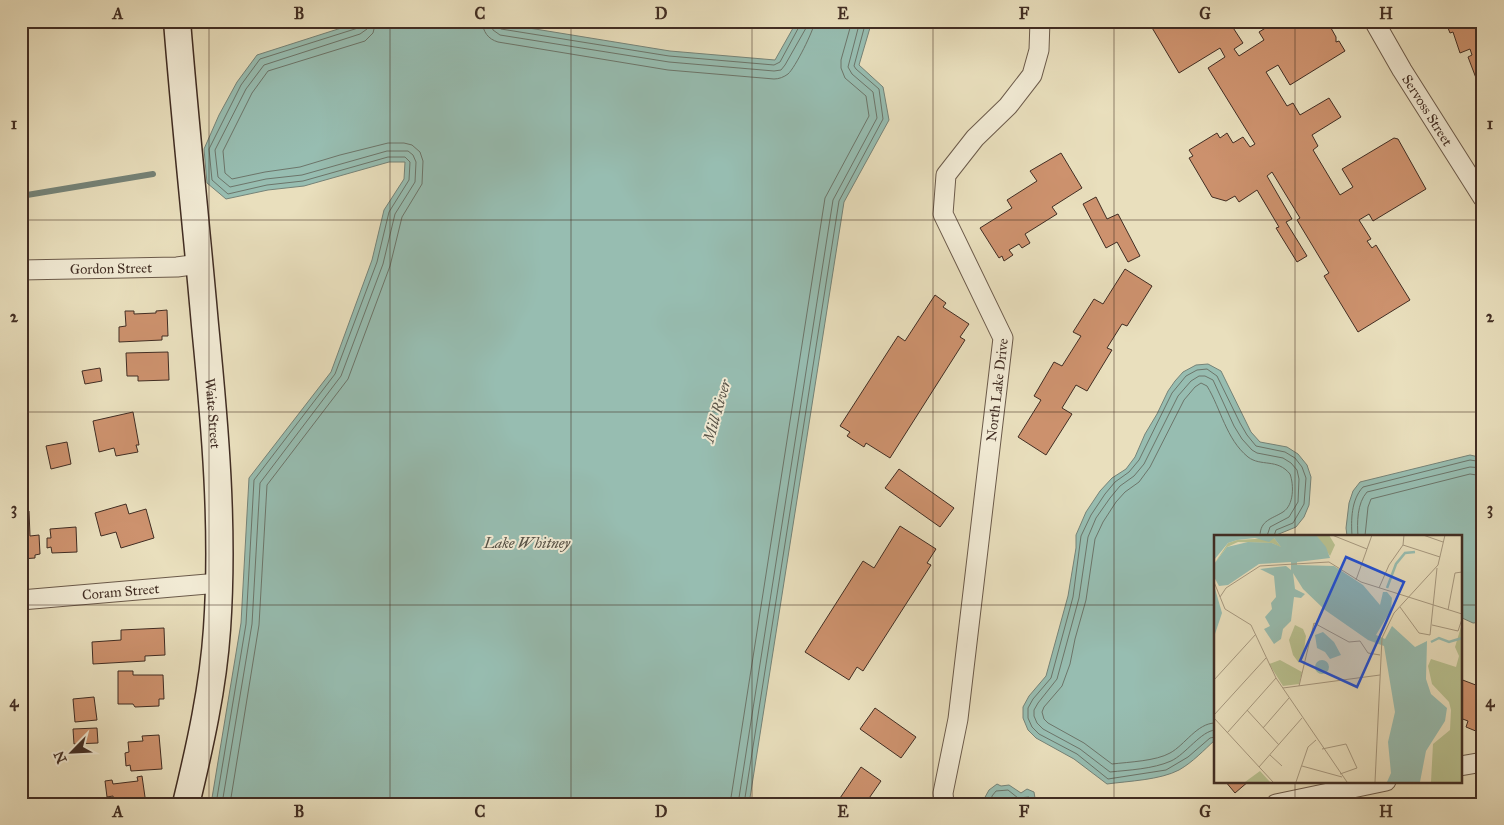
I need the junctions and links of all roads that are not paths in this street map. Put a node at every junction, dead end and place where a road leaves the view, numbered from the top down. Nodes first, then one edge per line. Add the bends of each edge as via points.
1 (177, 21) edge
2 (1040, 21) edge
3 (1374, 21) edge
4 (1483, 198) edge
5 (199, 264) junction
6 (21, 270) edge
7 (219, 583) junction
8 (21, 600) edge
9 (1483, 762) edge
10 (1462, 766) edge
11 (1381, 782) edge
12 (186, 804) edge
13 (944, 804) edge
14 (1276, 804) edge

1 - 5 street, Waite Street
2 - 13 street, North Lake Drive via 1039,50 1032,75 946,175 943,214 1003,338 958,719 943,794
3 - 4 street, Servoss Street
5 - 6 street, Gordon Street
5 - 7 street, Waite Street via 217,468
7 - 8 street, Coram Street
7 - 12 street, Waite Street via 208,706
9 - 10 street
11 - 14 street

